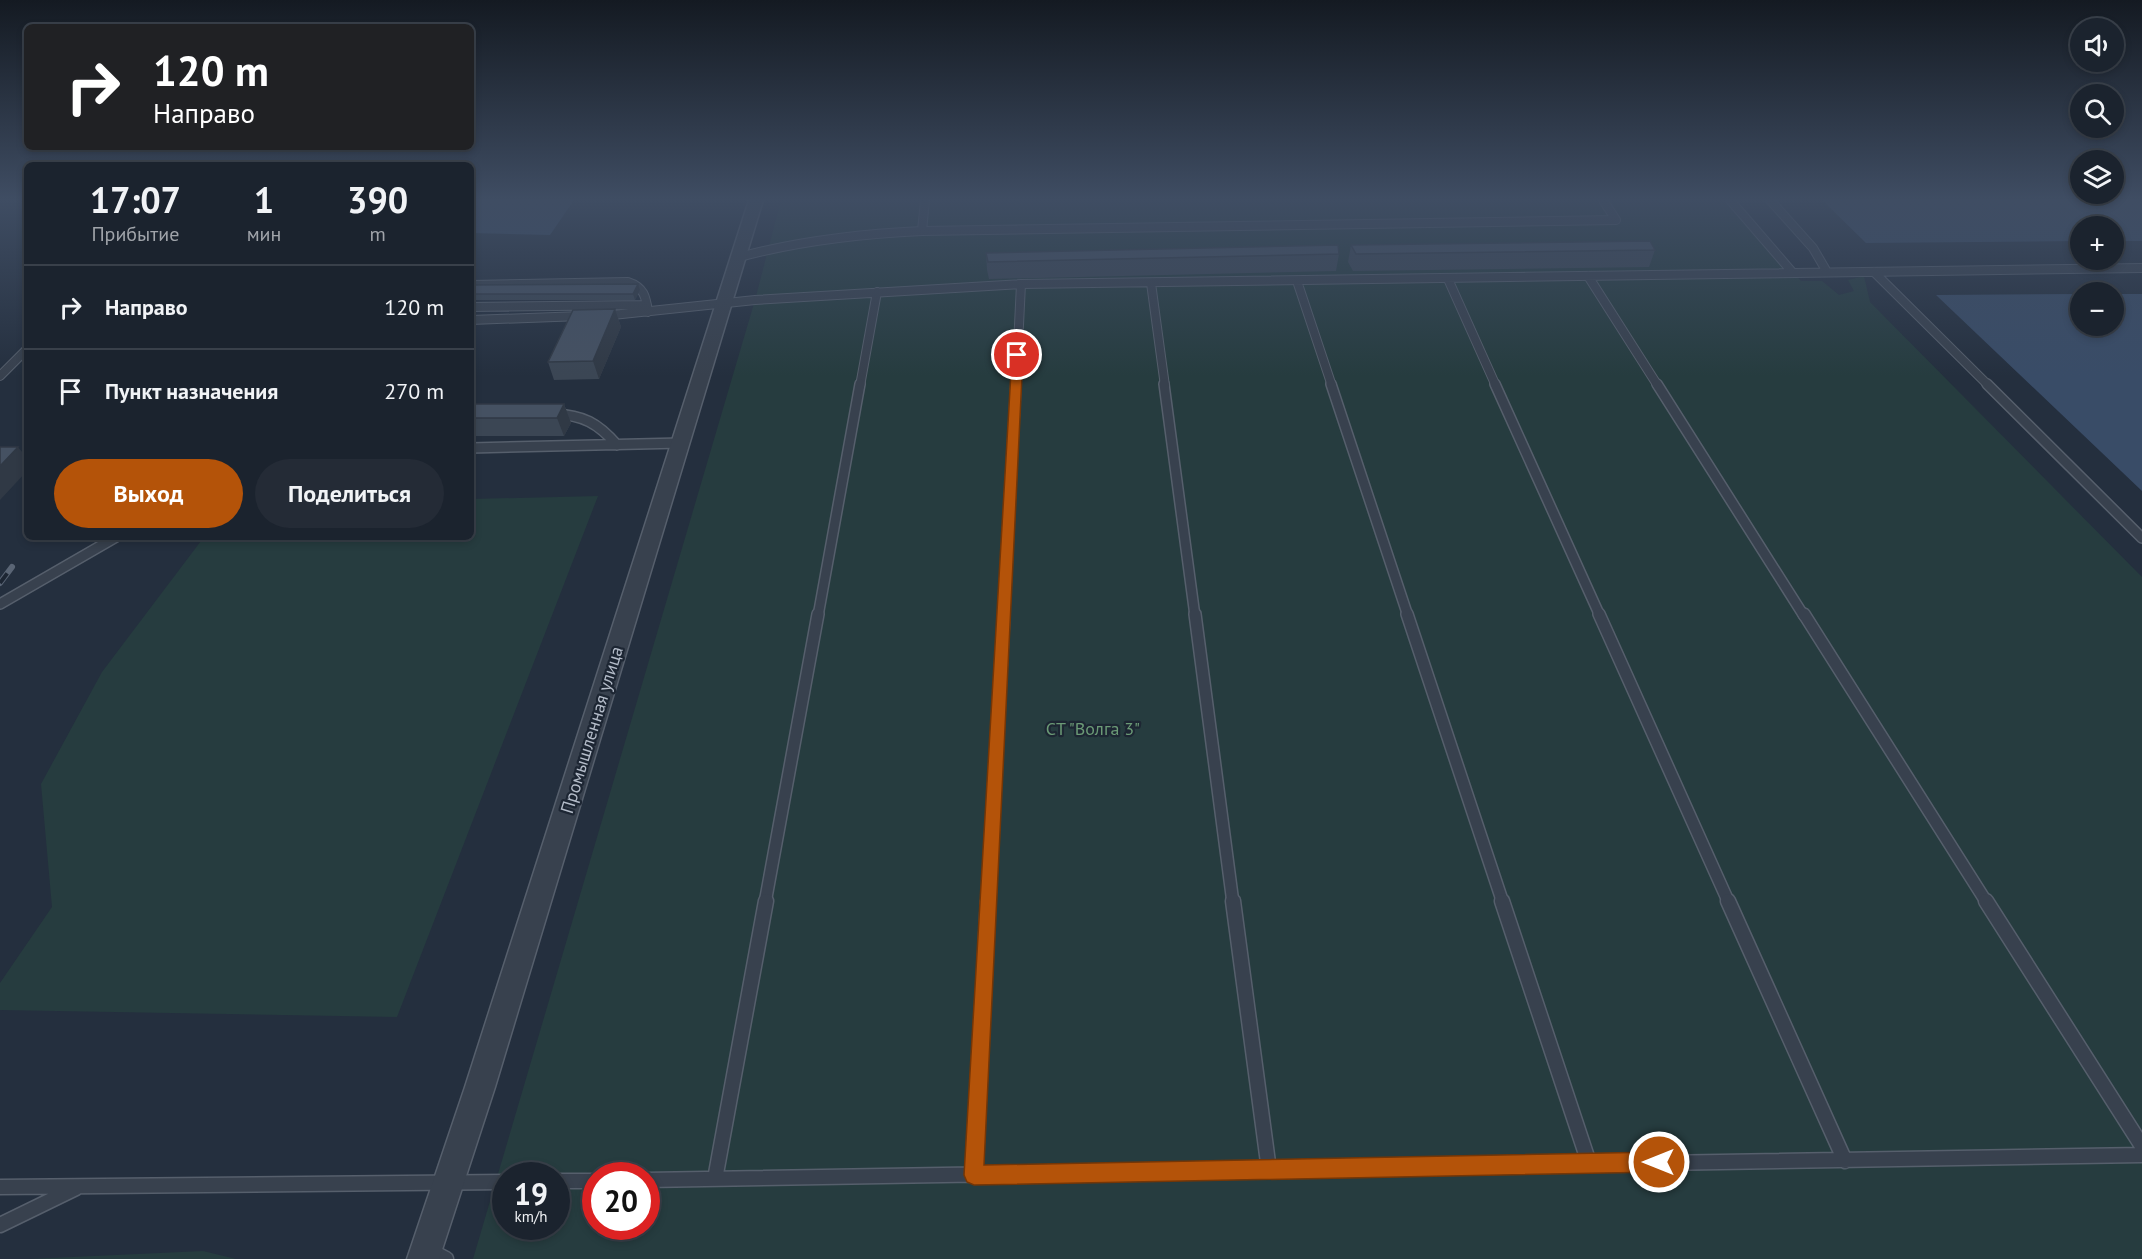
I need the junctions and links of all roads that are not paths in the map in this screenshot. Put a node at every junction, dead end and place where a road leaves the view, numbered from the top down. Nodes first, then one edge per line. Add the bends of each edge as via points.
1 (736, 258) edge
2 (1781, 259) edge
3 (1819, 259) edge
4 (2142, 268) edge
5 (1827, 272) junction
6 (1874, 272) junction
7 (1793, 273) junction
8 (1588, 276) junction
9 (1448, 279) junction
10 (1297, 281) junction
11 (1151, 283) junction
12 (1021, 284) junction
13 (474, 285) edge
14 (877, 292) junction
15 (723, 303) junction
16 (474, 307) edge
17 (647, 309) junction
18 (474, 320) edge
19 (24, 352) edge
20 (0, 376) edge
21 (541, 414) edge
22 (682, 443) junction
23 (617, 445) junction
24 (474, 448) edge
25 (2142, 538) edge
26 (111, 540) edge
27 (0, 604) edge
28 (2142, 1146) edge
29 (2142, 1155) edge
30 (1845, 1161) junction
31 (1589, 1163) junction
32 (1269, 1170) junction
33 (974, 1175) junction
34 (715, 1179) junction
35 (660, 1180) edge
36 (492, 1182) edge
37 (449, 1183) junction
38 (79, 1186) junction
39 (0, 1187) edge
40 (0, 1225) edge
41 (432, 1255) edge

1 - 15 street, Промышленная улица
2 - 7 lane
3 - 5 lane
4 - 6 lane
5 - 6 lane
5 - 7 lane
6 - 25 lane
7 - 8 lane
8 - 9 lane
8 - 28 lane
9 - 10 lane
9 - 30 lane
10 - 11 lane
10 - 31 lane
11 - 12 lane
11 - 32 lane
12 - 14 lane
12 - 33 lane
13 - 17 lane via 628,282 644,290
14 - 15 lane
14 - 34 lane
15 - 17 lane
15 - 22 street, Промышленная улица
16 - 17 lane
17 - 18 lane
19 - 20 lane
21 - 23 lane via 588,417
22 - 23 lane
22 - 37 street, Промышленная улица
23 - 24 lane
26 - 27 lane
29 - 30 lane
30 - 31 lane
31 - 32 lane
32 - 33 lane
33 - 34 lane
34 - 35 lane
36 - 37 lane
37 - 38 lane
37 - 41 street, Промышленная улица
38 - 39 lane
38 - 40 lane

